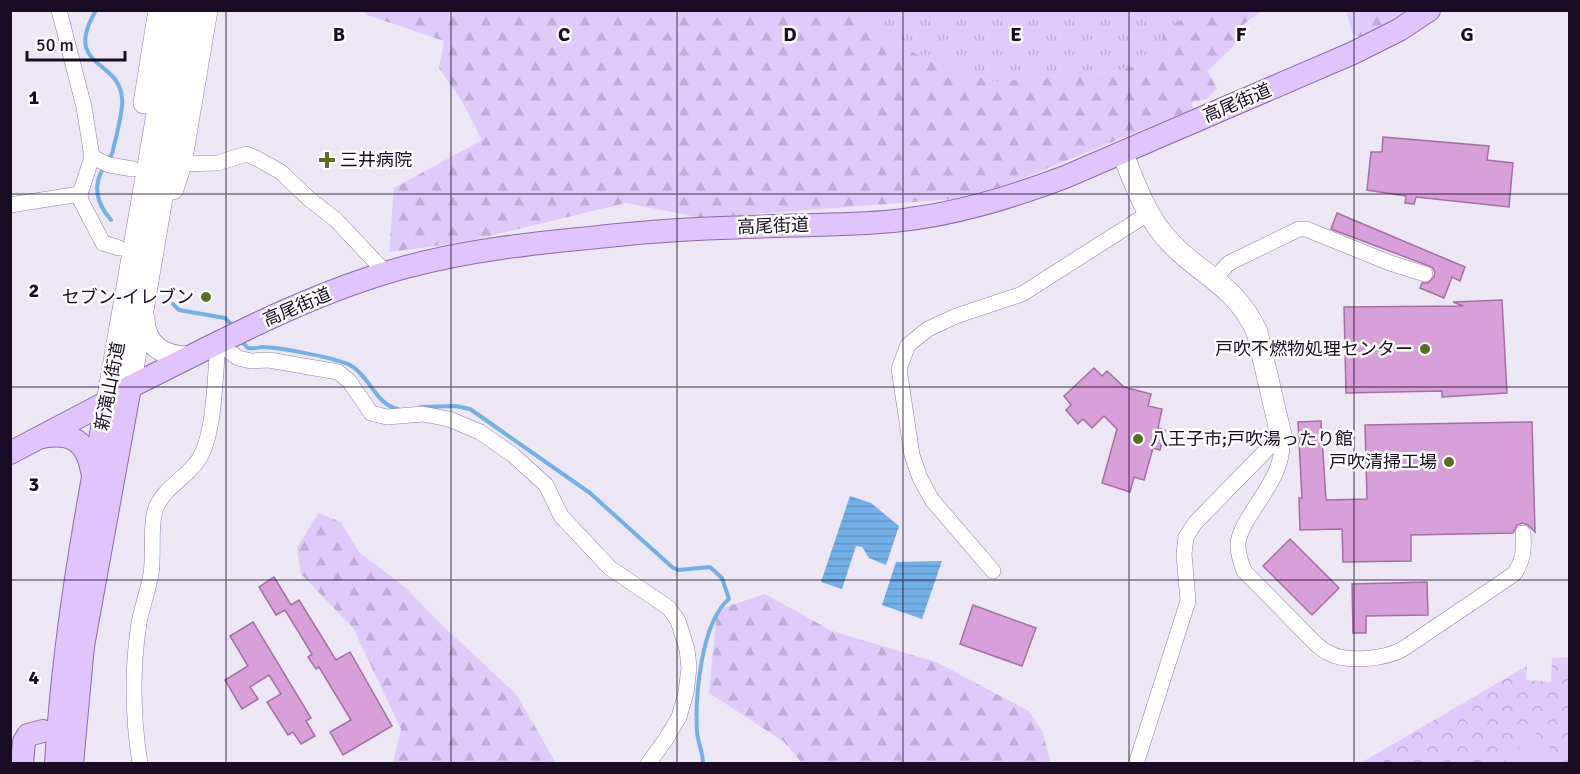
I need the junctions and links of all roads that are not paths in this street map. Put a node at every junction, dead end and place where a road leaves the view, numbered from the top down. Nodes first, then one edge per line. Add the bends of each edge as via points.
1 (59, 10) edge
2 (159, 10) edge
3 (175, 10) edge
4 (191, 10) edge
5 (207, 10) edge
6 (1430, 10) edge
7 (1122, 152) junction
8 (100, 160) junction
9 (181, 164) junction
10 (133, 169) junction
11 (80, 194) junction
12 (10, 205) edge
13 (160, 210) junction
14 (1149, 213) junction
15 (119, 248) junction
16 (386, 273) junction
17 (1425, 274) dead end
18 (1215, 278) junction
19 (144, 309) junction
20 (119, 339) junction
21 (218, 343) junction
22 (190, 357) junction
23 (130, 387) junction
24 (107, 402) junction
25 (1281, 435) junction
26 (39, 438) junction
27 (10, 453) edge
28 (93, 473) junction
29 (1523, 532) dead end
30 (993, 571) dead end
31 (64, 665) junction
32 (42, 731) junction
33 (22, 764) edge
34 (40, 764) edge
35 (56, 764) edge
36 (72, 764) edge
37 (140, 764) edge
38 (648, 764) edge
39 (1136, 764) edge

1 - 8 street
2 - 10 main road
3 - 20 main road, 新滝山街道
4 - 13 main road, 新滝山街道
5 - 9 main road
6 - 7 main road, 高尾街道 via 1353,53
7 - 14 main road
7 - 16 main road, 高尾街道 via 1022,193 927,217 620,235 432,260
8 - 10 street
8 - 11 street
9 - 13 main road via 176,184
9 - 16 street via 218,163 246,154 274,166 336,220
10 - 15 main road
11 - 12 street
11 - 15 street via 103,243
13 - 19 main road, 新滝山街道
14 - 18 main road via 1179,251
14 - 30 street via 1022,294 956,316 928,329 908,345 899,369 912,455 920,478 932,500
15 - 20 main road
16 - 21 main road, 高尾街道 via 307,301
17 - 18 street via 1306,229 1229,263
18 - 25 main road via 1233,294 1257,332
19 - 22 main road via 145,324 154,345 176,357
19 - 23 main road, 新滝山街道
20 - 24 main road, 新滝山街道
21 - 22 main road, 高尾街道
21 - 37 street via 206,442 190,471 165,493 155,510 152,573 139,624 135,671
21 - 38 street via 238,358 338,372 371,413 449,419 480,432 530,469 546,485 561,516 610,568 669,608 678,621 687,648 686,693 679,717
22 - 23 main road, 高尾街道
23 - 24 main road, 高尾街道
23 - 36 main road, 新滝山街道 via 83,646
24 - 26 main road, 高尾街道
24 - 28 main road, 新滝山街道
25 - 29 street via 1278,469 1242,529 1239,558 1244,571 1330,654 1386,657 1402,649 1514,574 1524,554
25 - 39 street via 1186,537 1188,601
26 - 27 main road, 高尾街道
26 - 28 main road via 65,436 81,443
28 - 31 main road, 新滝山街道
31 - 32 main road via 47,697
31 - 35 main road, 新滝山街道
32 - 33 main road via 28,735
32 - 34 main road

